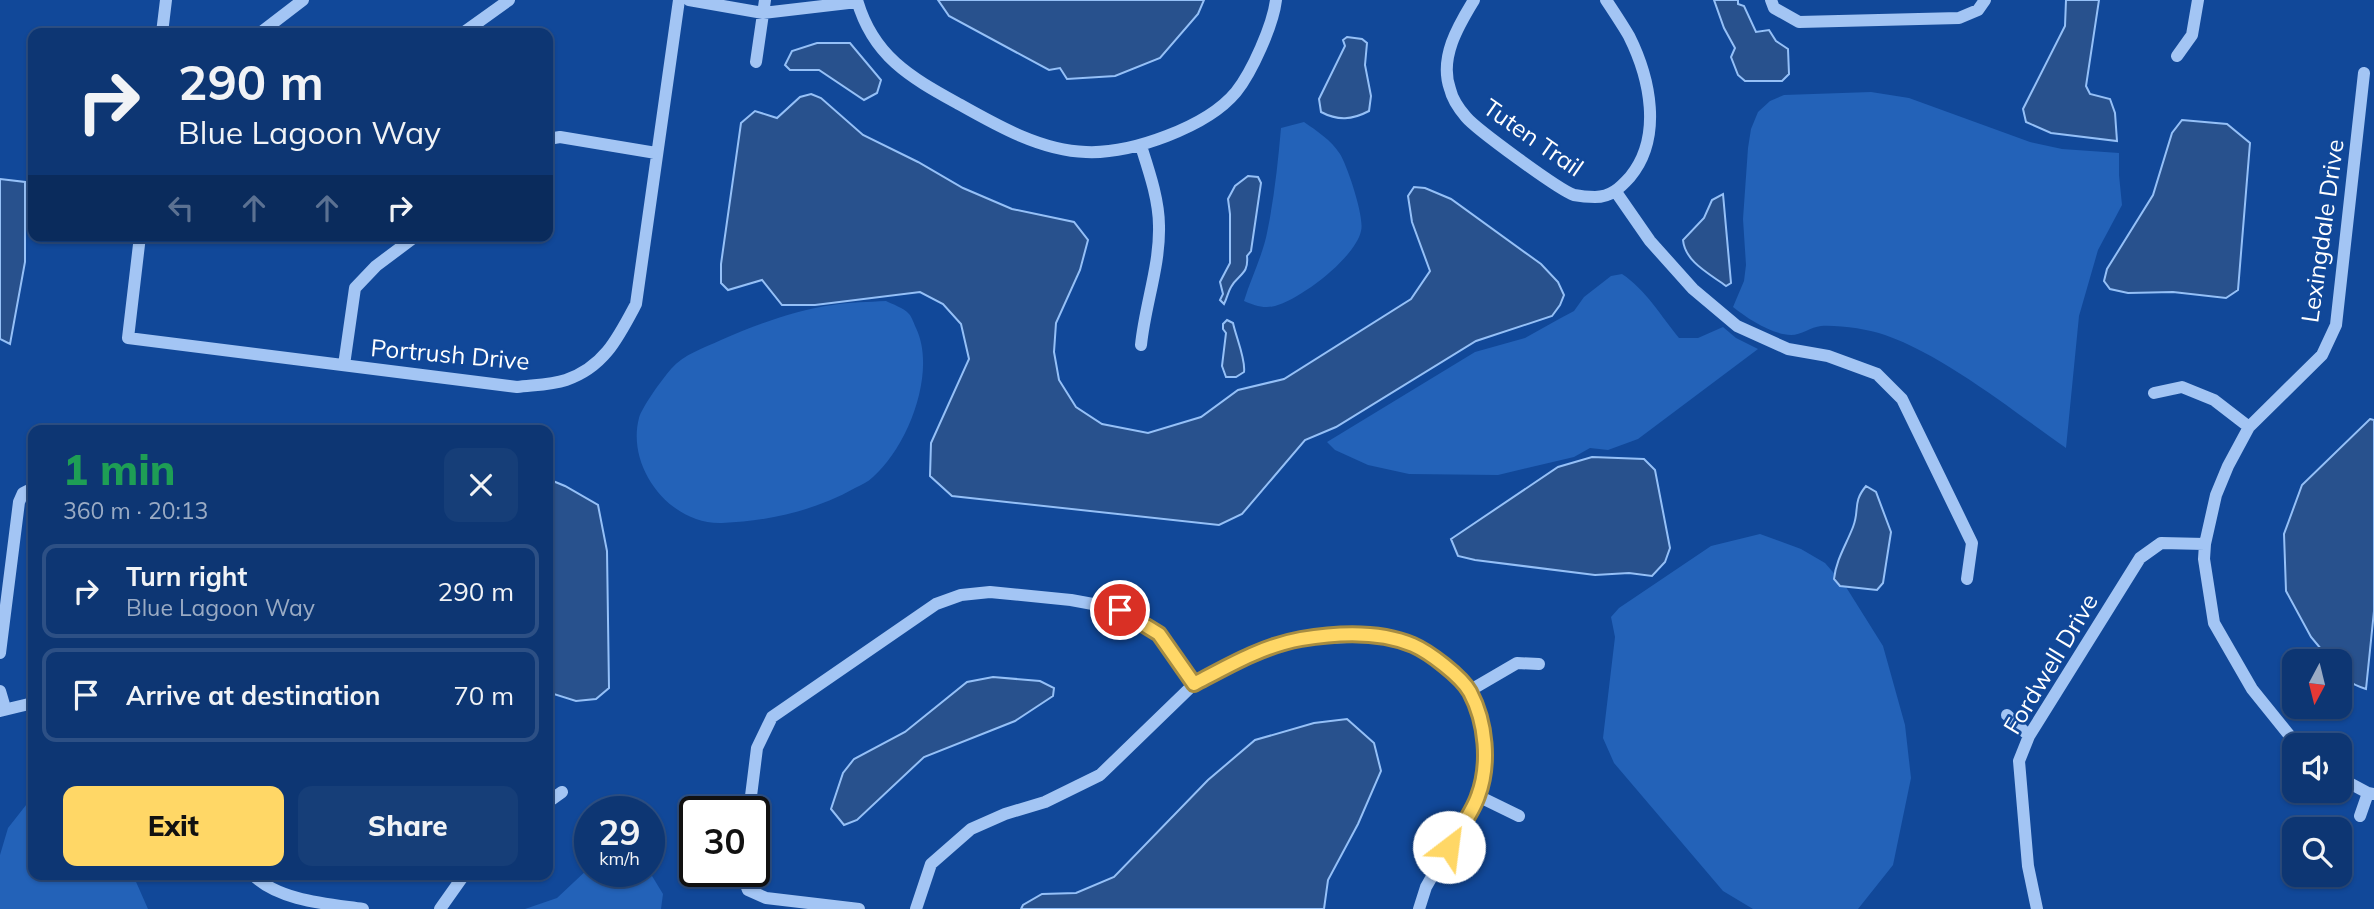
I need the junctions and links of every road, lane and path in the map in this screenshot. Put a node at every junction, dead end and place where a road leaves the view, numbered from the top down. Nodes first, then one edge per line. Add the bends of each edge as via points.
1 (166, 0) edge
2 (303, 0) edge
3 (509, 0) edge
4 (679, 0) edge
5 (690, 0) edge
6 (1276, 0) edge
7 (1474, 0) edge
8 (1606, 0) edge
9 (1771, 0) edge
10 (1985, 0) edge
11 (2197, 0) edge
12 (857, 1) edge
13 (492, 4) edge
14 (764, 6) edge
15 (163, 28) edge
16 (267, 28) edge
17 (468, 28) edge
18 (2177, 56) dead end
19 (756, 62) dead end
20 (2364, 73) dead end
21 (553, 138) edge
22 (1141, 146) junction
23 (656, 153) junction
24 (1616, 192) junction
25 (139, 242) edge
26 (408, 242) edge
27 (1141, 345) dead end
28 (344, 365) junction
29 (2154, 393) dead end
30 (2249, 427) junction
31 (28, 490) edge
32 (2205, 544) junction
33 (1966, 579) dead end
34 (0, 653) edge
35 (1539, 664) dead end
36 (1194, 684) junction
37 (0, 691) edge
38 (1469, 691) junction
39 (28, 704) edge
40 (3, 710) edge
41 (2007, 715) dead end
42 (2287, 733) edge
43 (2029, 736) junction
44 (2352, 784) edge
45 (562, 792) dead end
46 (2371, 793) edge
47 (750, 796) edge
48 (1478, 796) junction
49 (553, 799) edge
50 (1519, 816) dead end
51 (2360, 816) dead end
52 (258, 880) edge
53 (460, 880) edge
54 (747, 887) edge
55 (290, 903) edge
56 (363, 909) edge
57 (440, 909) edge
58 (859, 909) edge
59 (916, 909) edge
60 (1419, 909) edge
61 (2037, 909) edge

1 - 15 street
2 - 16 street
3 - 13 street
4 - 23 street, Portrush Drive
5 - 14 street
6 - 22 street via 1262,46 1236,92 1202,120
7 - 24 street, Tuten Trail via 1448,52 1450,90 1467,118 1572,194 1596,198
8 - 24 street via 1629,37 1649,93 1650,135 1636,169
9 - 10 street via 1774,8 1798,22 1959,18 1978,10
11 - 18 street via 2192,35
12 - 14 street
12 - 22 street via 877,44 908,76 999,126 1051,146 1086,152
13 - 17 street
14 - 19 street
20 - 30 street, Lexingdale Drive via 2336,325 2322,355
21 - 23 street
22 - 27 street via 1159,223
23 - 28 street, Portrush Drive via 636,304 617,341 591,368 564,380 517,387
24 - 33 street via 1650,242 1693,289 1737,326 1788,349 1829,356 1877,374 1902,399 1972,543
25 - 28 street, Portrush Drive via 128,338
26 - 28 street via 355,288
29 - 30 street via 2182,387 2214,400
30 - 32 street, Lexingdale Drive via 2216,495
31 - 34 street via 19,502
32 - 42 street, Lexingdale Drive via 2214,623 2252,690
32 - 43 street, Fordwell Drive via 2161,542 2140,558
35 - 38 street via 1517,663
36 - 38 street via 1275,646 1301,639 1369,636 1415,646
36 - 47 street via 1159,634 1120,610 990,592 961,595 936,604 772,717 757,748
36 - 59 street via 1100,775 1045,802 971,829 931,864
37 - 40 street
38 - 48 street via 1483,731
39 - 40 street
41 - 43 street
43 - 61 street, Fordwell Drive via 2019,761 2028,866
44 - 46 street
45 - 49 street
46 - 51 street
48 - 50 street
48 - 60 street via 1426,887
52 - 55 street
53 - 57 street
54 - 58 street via 766,898
55 - 56 street

